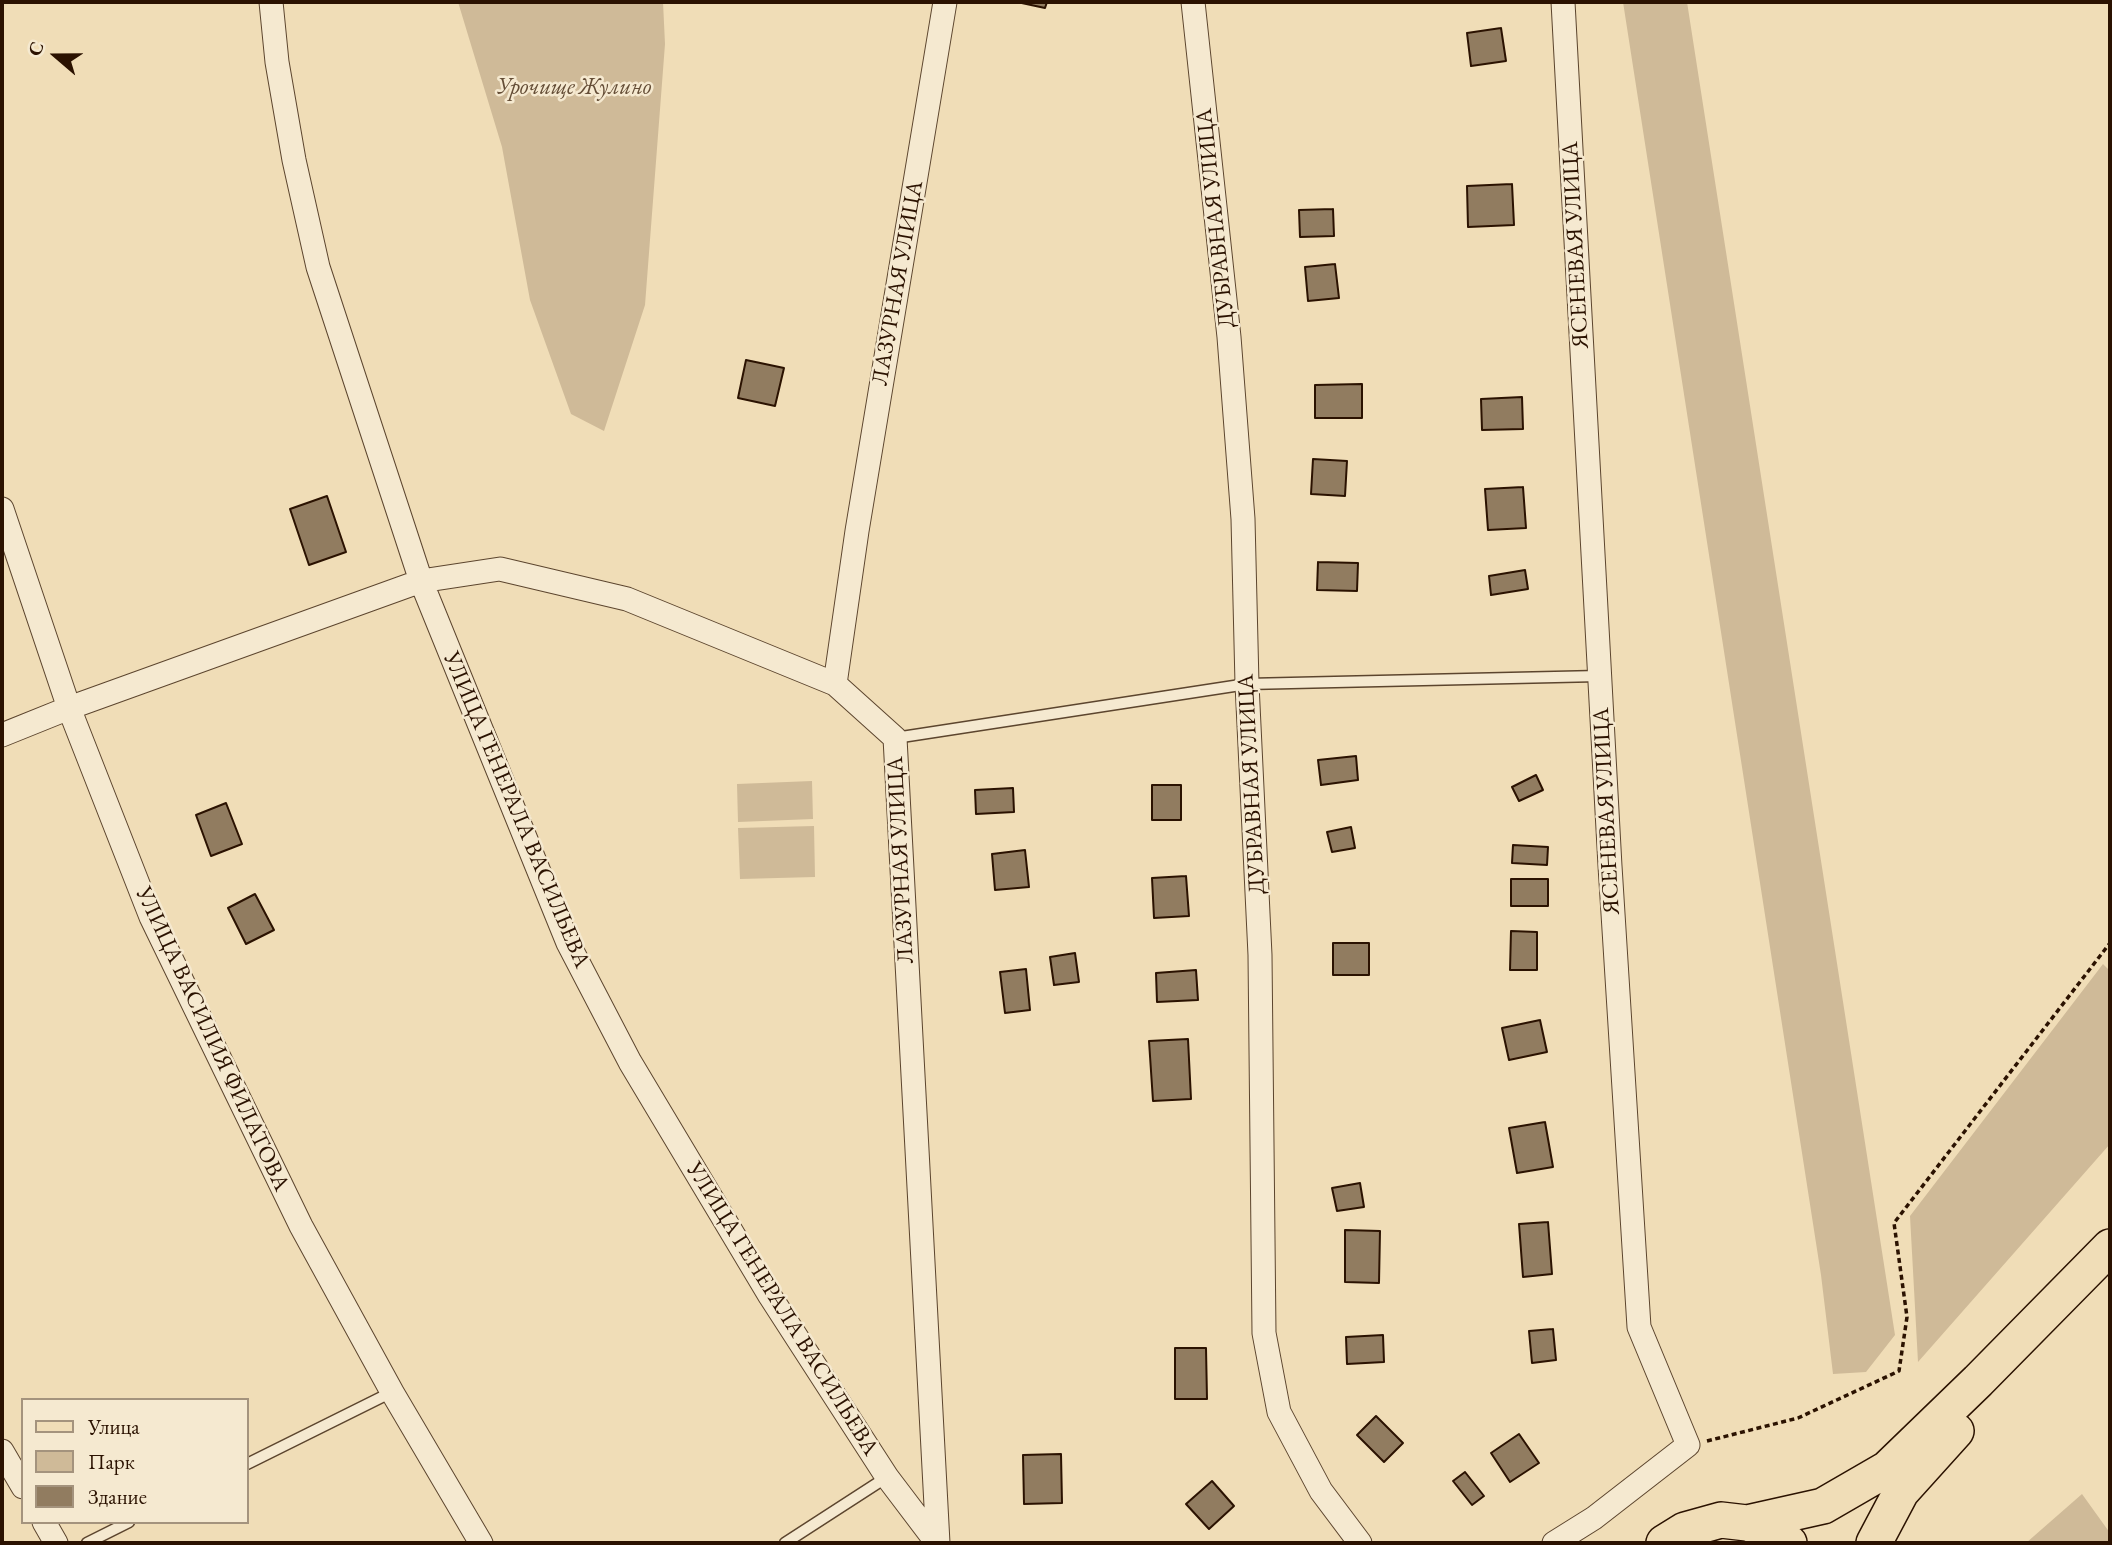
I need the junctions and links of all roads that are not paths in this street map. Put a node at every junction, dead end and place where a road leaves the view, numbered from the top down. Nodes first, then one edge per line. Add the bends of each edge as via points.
1 (271, 2) edge
2 (946, 2) edge
3 (1193, 2) edge
4 (1563, 2) edge
5 (2, 509) edge
6 (421, 581) junction
7 (1600, 676) junction
8 (835, 684) junction
9 (1247, 684) junction
10 (69, 708) junction
11 (2, 735) edge
12 (895, 738) junction
13 (2110, 1247) edge
14 (2110, 1278) edge
15 (392, 1392) junction
16 (2, 1451) edge
17 (248, 1464) edge
18 (887, 1476) junction
19 (21, 1484) edge
20 (1747, 1523) junction
21 (45, 1524) edge
22 (125, 1524) edge
23 (56, 1543) edge
24 (87, 1543) edge
25 (481, 1543) edge
26 (785, 1543) edge
27 (938, 1543) edge
28 (1360, 1543) edge
29 (1555, 1543) edge
30 (1664, 1543) edge
31 (1788, 1543) edge
32 (1874, 1543) edge

1 - 6 street, УЛИЦА ГЕНЕРАЛА ВАСИЛЬЕВА via 294,160 318,267
2 - 8 street, ЛАЗУРНАЯ УЛИЦА
3 - 9 street, ДУБРАВНАЯ УЛИЦА via 1240,480
4 - 7 street, ЯСЕНЕВАЯ УЛИЦА
5 - 10 street, УЛИЦА ВАСИЛИЯ ФИЛАТОВА
6 - 8 street via 500,569 627,599
6 - 10 street
6 - 18 street, УЛИЦА ГЕНЕРАЛА ВАСИЛЬЕВА via 568,943 630,1062 770,1296
7 - 9 lane
7 - 29 street, ЯСЕНЕВАЯ УЛИЦА via 1639,1327 1688,1445
8 - 12 street, ЛАЗУРНАЯ УЛИЦА
9 - 12 lane
9 - 28 street, ДУБРАВНАЯ УЛИЦА via 1260,955 1264,1333 1279,1412 1321,1491
10 - 11 street
10 - 15 street, УЛИЦА ВАСИЛИЯ ФИЛАТОВА via 150,917 301,1226
12 - 27 street, ЛАЗУРНАЯ УЛИЦА
13 - 20 main road via 1887,1469 1823,1506
14 - 32 main road via 1990,1394 1901,1492
15 - 17 lane
15 - 25 street, УЛИЦА ВАСИЛИЯ ФИЛАТОВА
16 - 19 street
18 - 26 lane
18 - 27 street, УЛИЦА ГЕНЕРАЛА ВАСИЛЬЕВА
20 - 30 main road via 1721,1520 1685,1530
20 - 31 main road via 1779,1534
21 - 23 street
22 - 24 lane

